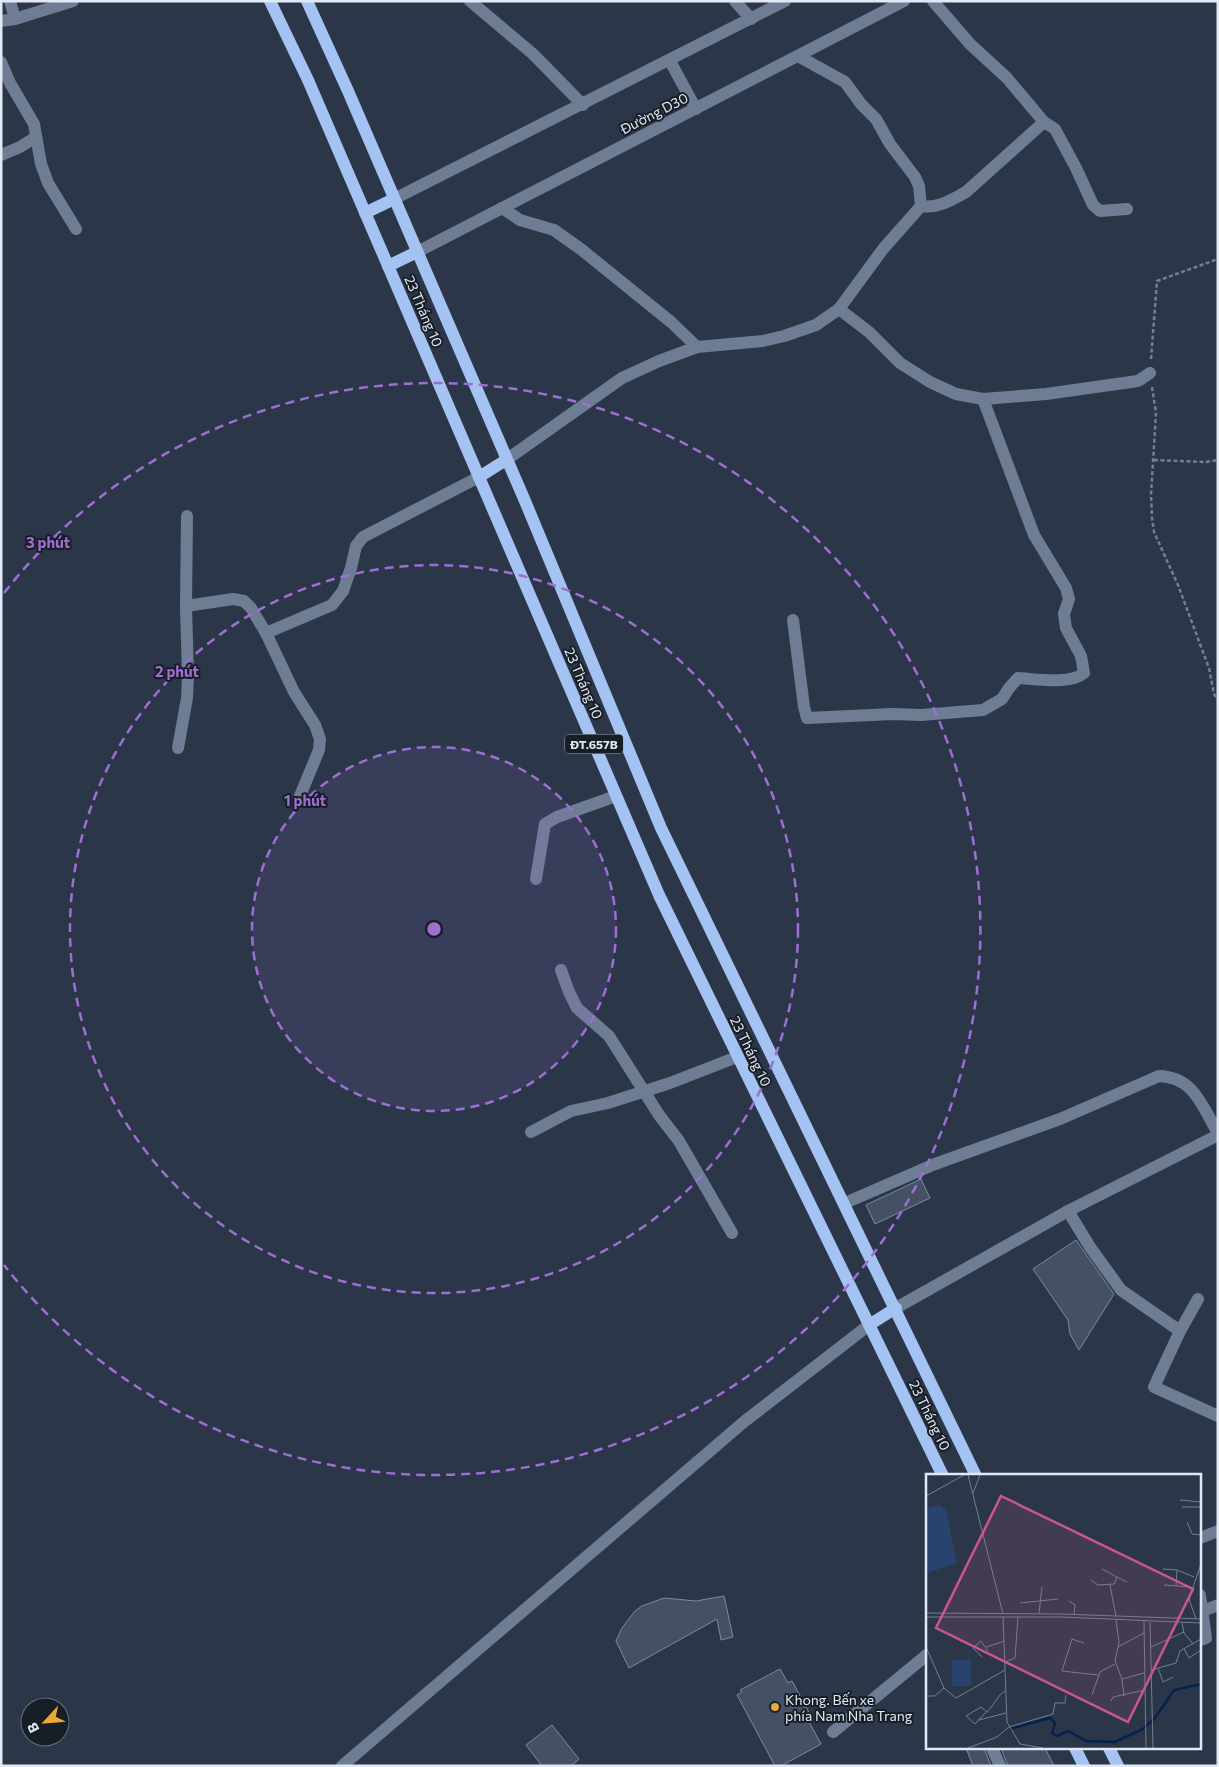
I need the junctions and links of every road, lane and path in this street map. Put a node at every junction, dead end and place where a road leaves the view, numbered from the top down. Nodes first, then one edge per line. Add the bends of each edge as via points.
1 (10, 1) edge
2 (73, 1) edge
3 (270, 1) edge
4 (307, 1) edge
5 (470, 1) edge
6 (735, 1) edge
7 (785, 1) edge
8 (904, 1) edge
9 (933, 1) edge
10 (15, 19) junction
11 (751, 19) junction
12 (1, 22) edge
13 (798, 56) junction
14 (670, 61) junction
15 (1, 62) edge
16 (583, 105) junction
17 (696, 109) junction
18 (1044, 122) junction
19 (36, 137) junction
20 (1, 155) edge
21 (394, 199) junction
22 (921, 206) junction
23 (502, 208) junction
24 (1127, 209) dead end
25 (365, 213) junction
26 (76, 229) dead end
27 (417, 252) junction
28 (1218, 259) edge
29 (388, 266) junction
30 (839, 309) junction
31 (696, 347) junction
32 (1150, 373) junction
33 (983, 399) junction
34 (506, 460) junction
35 (1154, 460) junction
36 (1218, 460) edge
37 (479, 477) junction
38 (187, 516) dead end
39 (186, 606) junction
40 (793, 620) dead end
41 (266, 633) junction
42 (1218, 700) edge
43 (178, 748) dead end
44 (300, 796) dead end
45 (616, 796) junction
46 (536, 879) dead end
47 (561, 970) dead end
48 (737, 1057) junction
49 (643, 1092) junction
50 (531, 1132) dead end
51 (1218, 1134) edge
52 (844, 1203) junction
53 (1068, 1211) junction
54 (732, 1233) dead end
55 (1198, 1299) dead end
56 (896, 1308) junction
57 (869, 1325) junction
58 (1180, 1331) junction
59 (1218, 1416) edge
60 (942, 1474) edge
61 (975, 1474) edge
62 (1218, 1531) edge
63 (1202, 1537) edge
64 (1218, 1605) edge
65 (1202, 1606) edge
66 (1203, 1611) junction
67 (1202, 1639) edge
68 (926, 1656) edge
69 (833, 1732) dead end
70 (993, 1750) edge
71 (1077, 1750) edge
72 (1110, 1750) edge
73 (342, 1766) edge
74 (1000, 1766) edge
75 (1084, 1766) edge
76 (1118, 1766) edge

1 - 10 street
2 - 10 street
3 - 25 main road, 23 Tháng 10 / ĐT.657B
4 - 21 main road, 23 Tháng 10 / ĐT.657B
5 - 16 street via 527,48
6 - 11 street
7 - 11 street
8 - 13 street, Đường D30
9 - 18 street
10 - 12 street
11 - 14 street
13 - 17 street, Đường D30
13 - 22 street via 845,82 860,104 876,119 915,177
14 - 16 street
14 - 17 street
15 - 19 street via 34,124
16 - 21 street
17 - 23 street, Đường D30
18 - 22 street via 966,192 943,203
18 - 24 street via 1055,129 1093,205 1100,211
19 - 20 street
19 - 26 street via 48,183
21 - 25 main road
21 - 27 main road, 23 Tháng 10 / ĐT.657B
22 - 30 street via 883,249
23 - 27 street, Đường D30
23 - 31 street via 520,220 554,230 582,250 671,322
25 - 29 main road, 23 Tháng 10 / ĐT.657B
27 - 29 main road
27 - 34 main road, 23 Tháng 10 / ĐT.657B
28 - 32 path via 1157,280
29 - 37 main road, 23 Tháng 10 / ĐT.657B
30 - 31 street via 816,325 784,336
30 - 33 street via 869,332 900,363 930,382 956,394
31 - 34 street via 622,378
32 - 33 street via 1138,381 1119,385
32 - 35 path via 1156,413
33 - 40 street via 1034,535 1066,588 1069,599 1064,614 1066,628 1081,656 1084,673 1061,680 1018,678 1002,699 983,710 807,718
34 - 37 main road
34 - 52 main road, 23 Tháng 10 / ĐT.657B via 680,870
35 - 36 path
35 - 42 path via 1151,494 1154,532 1178,585
37 - 41 street via 363,537 356,546 343,591 332,605
37 - 45 main road, 23 Tháng 10 / ĐT.657B
38 - 39 street
39 - 41 street via 233,599 244,601
39 - 43 street via 187,698
41 - 44 street via 320,739 319,750
45 - 46 street via 545,824
45 - 48 main road, 23 Tháng 10 / ĐT.657B
47 - 49 street via 577,1008 609,1036
48 - 49 street
48 - 57 main road, 23 Tháng 10 / ĐT.657B
49 - 50 street via 571,1111
49 - 54 street via 684,1149
51 - 52 street via 1187,1084 1172,1077 1159,1076 1060,1119 935,1164
51 - 53 street
52 - 56 main road, 23 Tháng 10 / ĐT.657B
53 - 56 street
53 - 58 street via 1121,1290
55 - 58 street
56 - 57 main road
56 - 61 main road, 23 Tháng 10 / ĐT.657B
57 - 60 main road, 23 Tháng 10 / ĐT.657B
57 - 73 street via 745,1421
58 - 59 street via 1154,1387
62 - 63 street
64 - 66 street
65 - 66 street
66 - 67 street via 1206,1638
68 - 69 street
70 - 74 street
71 - 75 main road
72 - 76 main road

